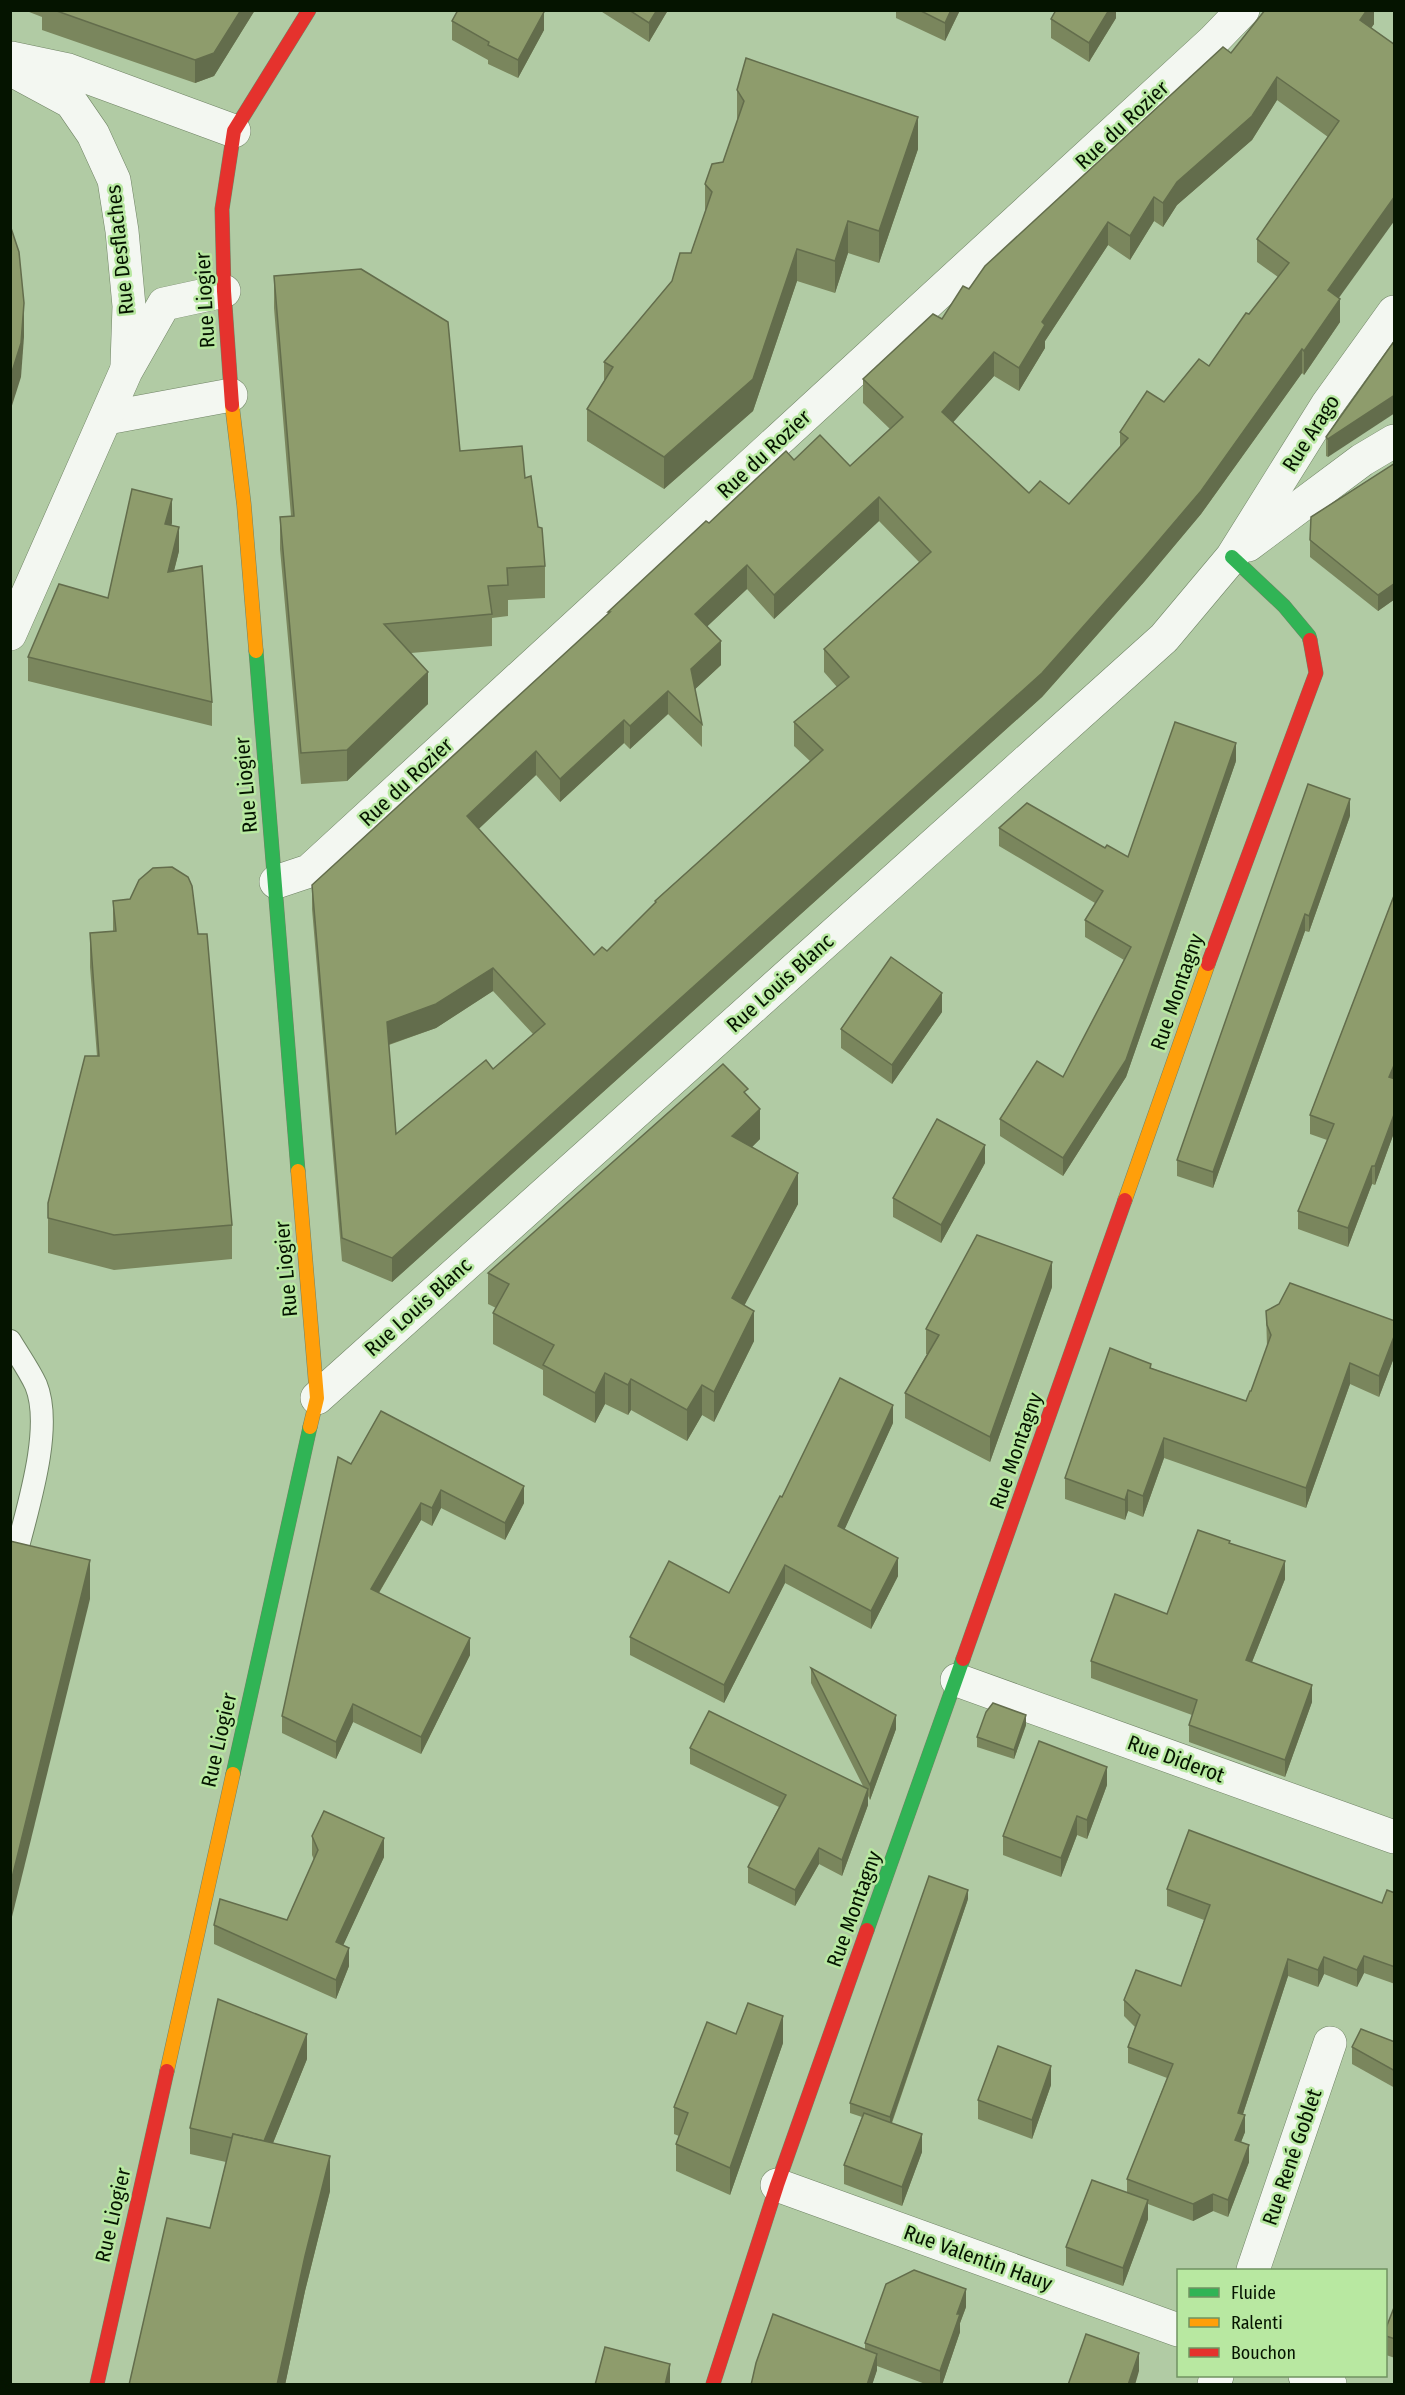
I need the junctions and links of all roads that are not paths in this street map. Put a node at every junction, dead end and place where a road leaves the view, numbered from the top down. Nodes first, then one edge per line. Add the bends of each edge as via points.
1 (309, 10) edge
2 (1243, 10) edge
3 (10, 58) edge
4 (10, 69) edge
5 (234, 131) junction
6 (224, 291) junction
7 (1395, 312) edge
8 (126, 371) junction
9 (231, 395) junction
10 (106, 418) junction
11 (1395, 441) edge
12 (1232, 557) junction
13 (10, 634) edge
14 (276, 882) junction
15 (10, 1341) edge
16 (317, 1398) junction
17 (15, 1558) edge
18 (957, 1680) junction
19 (1395, 1837) edge
20 (1330, 2043) dead end
21 (777, 2185) junction
22 (1254, 2269) edge
23 (1177, 2329) edge
24 (1308, 2377) edge
25 (97, 2385) edge
26 (713, 2385) edge
27 (1330, 2385) edge

1 - 5 street
2 - 14 street, Rue du Rozier via 1187,66 309,871
3 - 5 street via 68,70
4 - 8 street, Rue Desflaches via 71,102 93,134 114,180 129,306
5 - 6 street, Rue Liogier via 222,209
6 - 8 street via 164,304
6 - 9 street, Rue Liogier
7 - 12 street, Rue Arago via 1327,405
8 - 10 street
9 - 10 street
9 - 14 street, Rue Liogier
10 - 13 street
11 - 12 street via 1362,460
12 - 16 street, Rue Louis Blanc via 1164,638
12 - 18 street, Rue Montagny via 1284,606 1309,636 1316,673 1226,914
14 - 16 street, Rue Liogier
15 - 17 lane via 36,1387 42,1419 40,1450
16 - 25 street, Rue Liogier
18 - 19 street, Rue Diderot
18 - 21 street, Rue Montagny
20 - 22 street, Rue René Goblet
21 - 23 street, Rue Valentin Hauy
21 - 26 street, Rue Montagny
24 - 27 street

